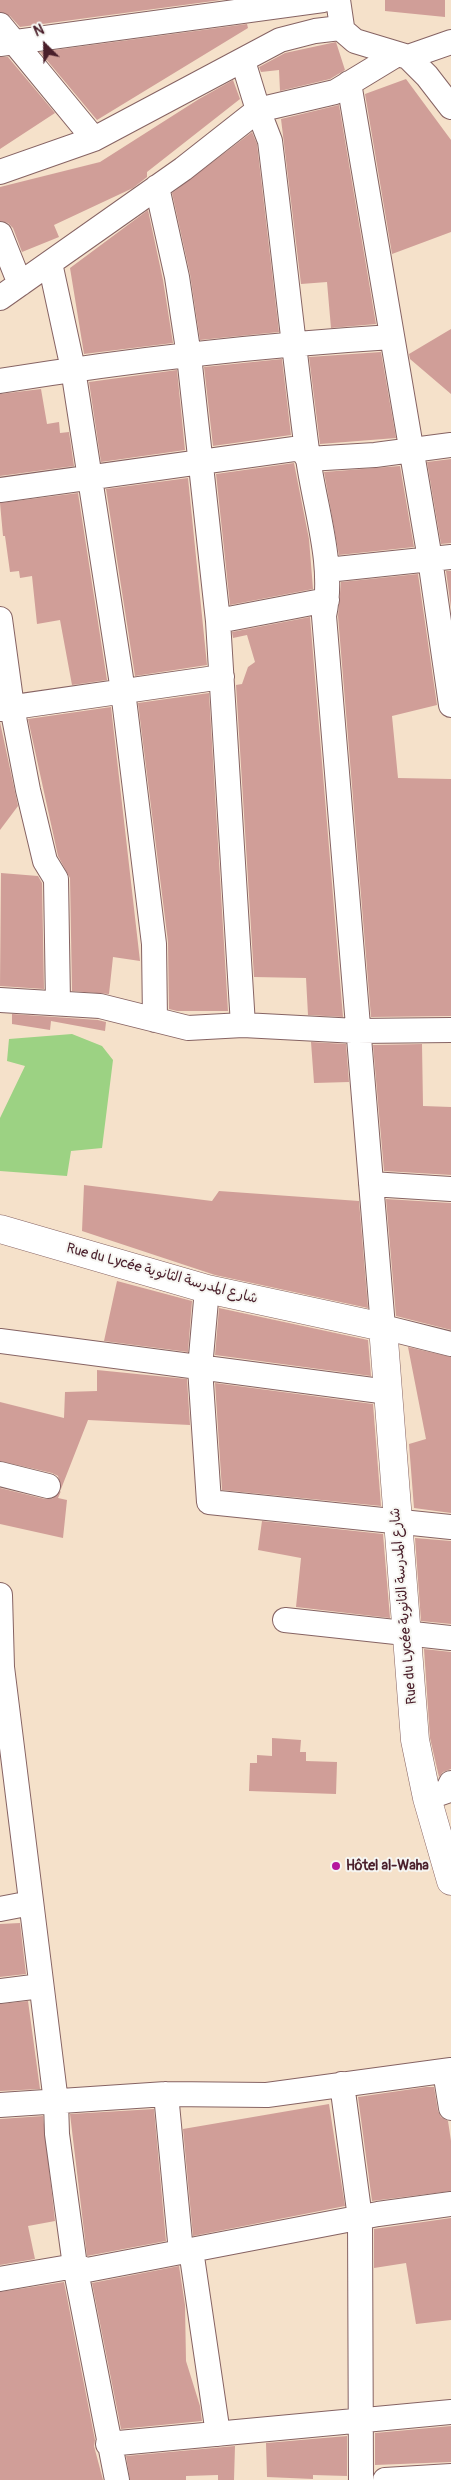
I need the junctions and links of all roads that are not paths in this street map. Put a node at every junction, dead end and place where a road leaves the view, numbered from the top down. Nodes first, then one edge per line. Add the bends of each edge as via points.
1 (323, 0) edge
2 (338, 0) edge
3 (341, 27) junction
4 (4, 37) edge
5 (451, 42) edge
6 (402, 56) junction
7 (243, 61) junction
8 (427, 76) junction
9 (451, 78) edge
10 (349, 83) junction
11 (451, 107) edge
12 (258, 110) junction
13 (94, 139) junction
14 (0, 172) edge
15 (157, 188) junction
16 (0, 234) edge
17 (50, 263) junction
18 (20, 284) junction
19 (0, 298) edge
20 (392, 337) junction
21 (294, 343) junction
22 (189, 356) junction
23 (73, 369) junction
24 (0, 381) edge
25 (451, 445) edge
26 (411, 451) junction
27 (308, 459) junction
28 (201, 462) junction
29 (89, 479) junction
30 (0, 490) edge
31 (441, 558) edge
32 (327, 570) junction
33 (327, 600) junction
34 (0, 619) edge
35 (218, 621) junction
36 (222, 677) junction
37 (123, 690) junction
38 (451, 705) edge
39 (6, 708) edge
40 (0, 1000) edge
41 (58, 1003) junction
42 (155, 1020) junction
43 (244, 1025) junction
44 (357, 1030) junction
45 (451, 1030) edge
46 (371, 1184) junction
47 (451, 1188) edge
48 (0, 1229) edge
49 (207, 1289) junction
50 (383, 1326) junction
51 (0, 1341) edge
52 (451, 1344) edge
53 (200, 1368) junction
54 (388, 1392) junction
55 (0, 1474) edge
56 (48, 1486) dead end
57 (397, 1521) junction
58 (451, 1527) edge
59 (0, 1594) edge
60 (284, 1620) dead end
61 (406, 1632) junction
62 (451, 1638) edge
63 (1, 1667) edge
64 (444, 1791) edge
65 (451, 1881) edge
66 (32, 1904) junction
67 (0, 1909) edge
68 (41, 1986) junction
69 (0, 1991) edge
70 (448, 2071) edge
71 (342, 2084) junction
72 (166, 2094) junction
73 (56, 2102) junction
74 (0, 2105) edge
75 (451, 2108) edge
76 (451, 2204) edge
77 (360, 2218) junction
78 (186, 2251) junction
79 (75, 2266) junction
80 (0, 2279) edge
81 (451, 2412) edge
82 (360, 2421) junction
83 (218, 2434) junction
84 (108, 2444) junction
85 (451, 2476) edge
86 (117, 2480) edge
87 (361, 2480) edge
88 (385, 2480) edge

1 - 4 street
2 - 3 street
3 - 6 street via 355,42
3 - 7 street via 280,40
4 - 13 street
5 - 6 street
6 - 8 street
6 - 10 street
7 - 12 street
7 - 13 street
8 - 9 street
8 - 11 street
10 - 12 street via 335,92
10 - 20 street
12 - 15 street
12 - 21 street via 270,141
13 - 14 street
15 - 17 street
15 - 22 street via 177,277
16 - 18 street
17 - 18 street
17 - 23 street
18 - 19 street
20 - 21 street
20 - 26 street
21 - 22 street
21 - 27 street
22 - 23 street
22 - 28 street
23 - 24 street
23 - 29 street
25 - 26 street
26 - 27 street
26 - 31 street
27 - 28 street via 301,448
27 - 32 street
28 - 29 street
28 - 35 street
29 - 30 street
29 - 37 street
31 - 32 street
31 - 38 street
32 - 33 street
33 - 35 street
33 - 44 street via 324,616
34 - 39 street
35 - 36 street
36 - 37 street
36 - 43 street
37 - 39 street
37 - 42 street via 154,944
39 - 41 street via 45,861 56,879
40 - 41 street
41 - 42 street via 100,1006
42 - 43 street via 188,1028
43 - 44 street
44 - 45 street
44 - 46 street
46 - 47 street
46 - 50 street
48 - 49 street, Rue du Lycée شارع المدرسة الثانوية
49 - 50 street, Rue du Lycée شارع المدرسة الثانوية
49 - 53 street
50 - 52 street, Rue du Lycée شارع المدرسة الثانوية
50 - 54 street, Rue du Lycée شارع المدرسة الثانوية
51 - 53 street
53 - 54 street
53 - 57 street via 209,1502
54 - 57 street, Rue du Lycée شارع المدرسة الثانوية
55 - 56 street
57 - 58 street
57 - 61 street, Rue du Lycée شارع المدرسة الثانوية
59 - 63 street
60 - 61 street
61 - 62 street
61 - 64 street, Rue du Lycée شارع المدرسة الثانوية via 414,1740
63 - 66 street
64 - 65 street, Rue du Lycée شارع المدرسة الثانوية
66 - 67 street
66 - 68 street
68 - 69 street
68 - 73 street
70 - 71 street
70 - 75 street
71 - 72 street via 267,2095
71 - 77 street
72 - 73 street
72 - 78 street
73 - 74 street
73 - 79 street via 57,2134
76 - 77 street
77 - 78 street
77 - 82 street
78 - 79 street via 87,2270
78 - 83 street
79 - 80 street
79 - 84 street
81 - 82 street
82 - 83 street
82 - 87 street
83 - 84 street
84 - 86 street
85 - 88 street

